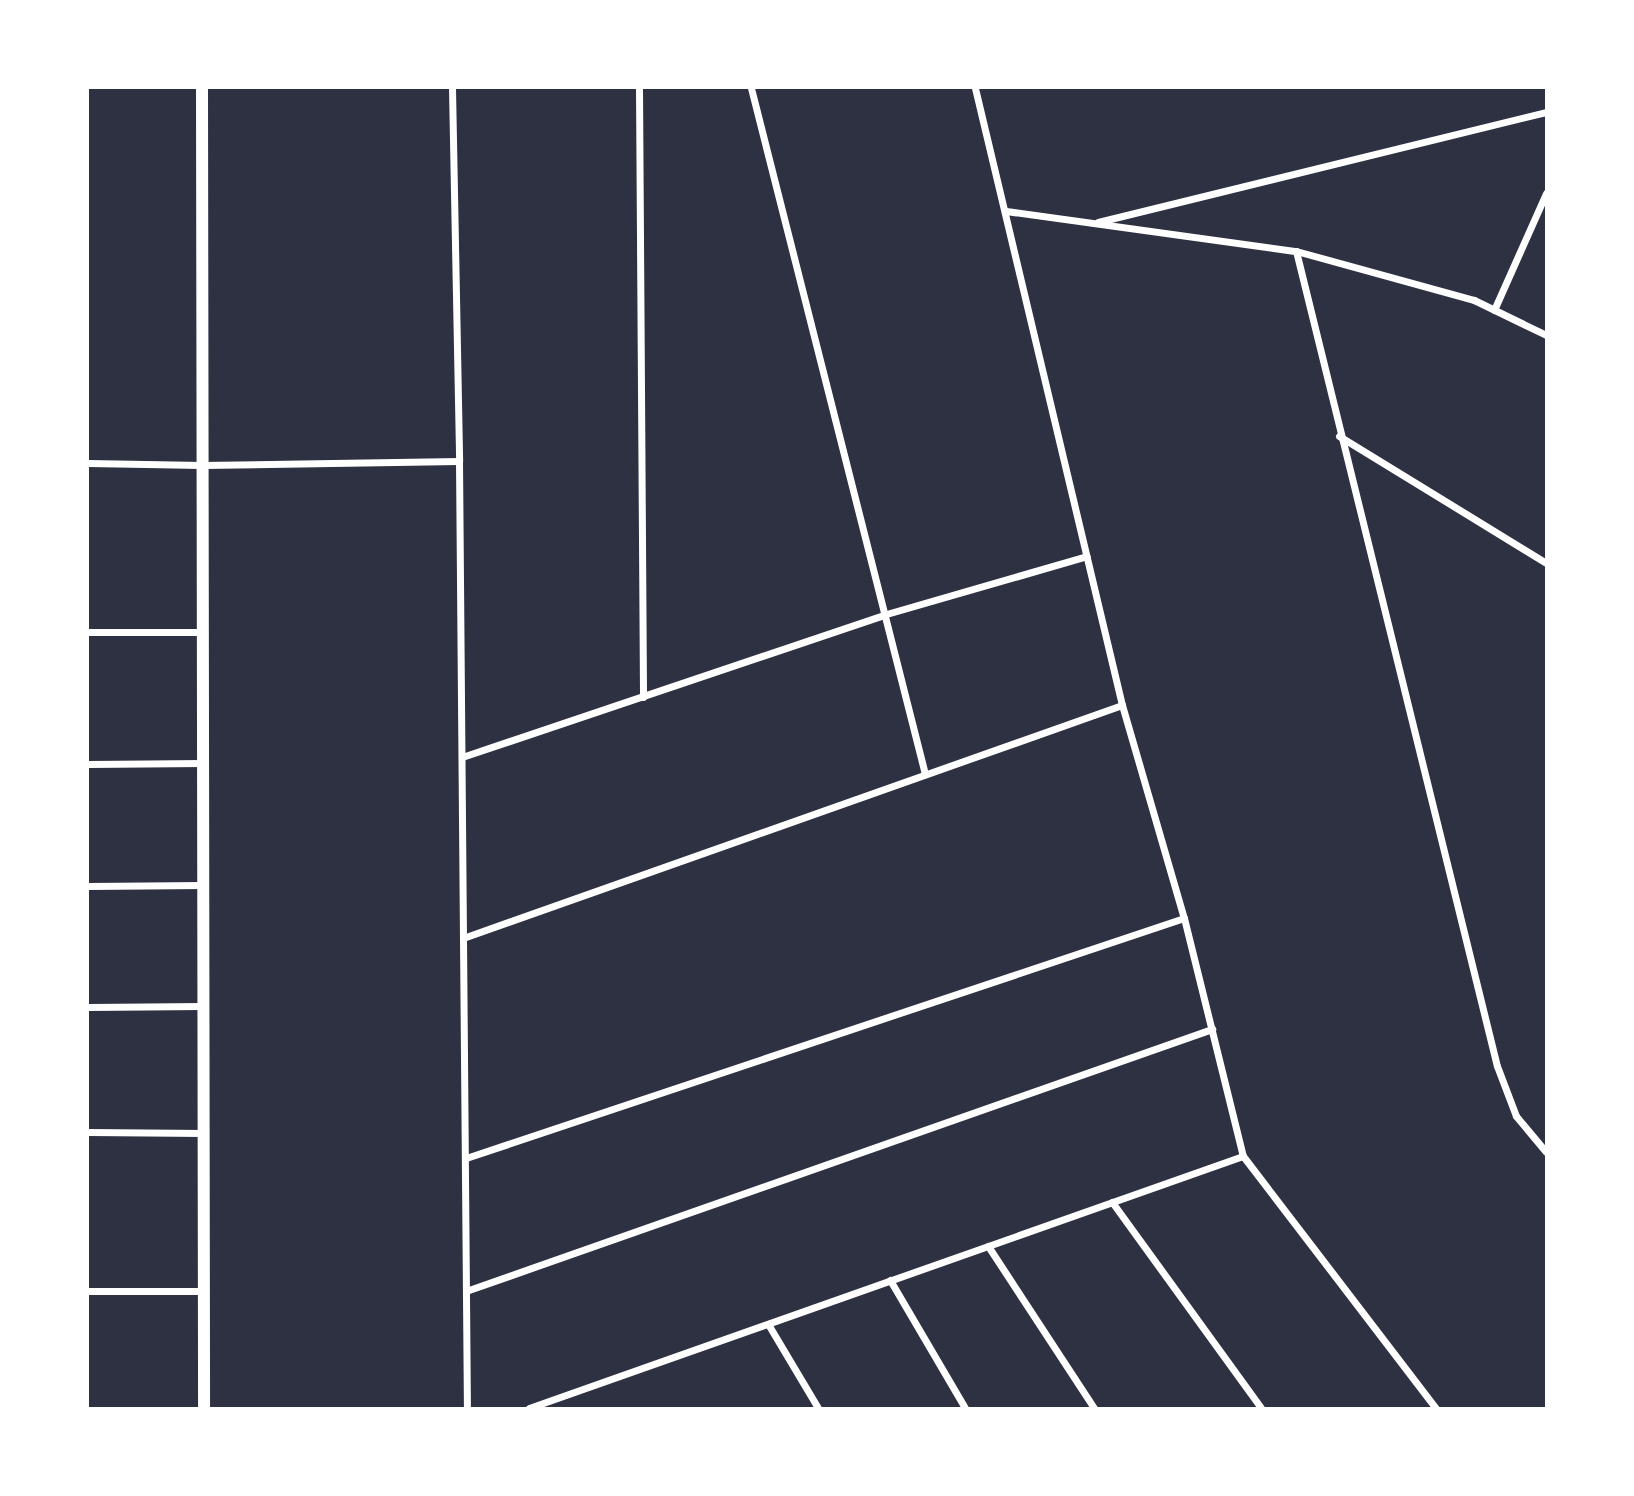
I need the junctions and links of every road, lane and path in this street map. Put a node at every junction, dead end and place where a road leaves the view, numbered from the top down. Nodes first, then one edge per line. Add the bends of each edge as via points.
1 (202, 88) edge
2 (452, 88) edge
3 (639, 88) edge
4 (751, 88) edge
5 (975, 88) edge
6 (1546, 112) edge
7 (1546, 192) edge
8 (1006, 211) junction
9 (1094, 223) junction
10 (1296, 251) junction
11 (1494, 310) junction
12 (1546, 335) edge
13 (1339, 436) junction
14 (459, 461) junction
15 (88, 463) edge
16 (202, 465) junction
17 (1087, 556) junction
18 (1546, 563) edge
19 (883, 615) junction
20 (88, 632) edge
21 (203, 632) junction
22 (643, 697) junction
23 (1122, 705) junction
24 (462, 757) junction
25 (88, 764) edge
26 (203, 764) junction
27 (925, 774) junction
28 (203, 885) junction
29 (88, 886) edge
30 (1184, 918) junction
31 (463, 938) junction
32 (204, 1006) junction
33 (88, 1007) edge
34 (1212, 1029) junction
35 (88, 1132) edge
36 (204, 1133) junction
37 (1546, 1152) edge
38 (1243, 1156) junction
39 (466, 1158) junction
40 (1112, 1202) junction
41 (988, 1246) junction
42 (890, 1280) junction
43 (88, 1290) edge
44 (204, 1291) junction
45 (466, 1291) junction
46 (768, 1324) junction
47 (204, 1409) edge
48 (467, 1409) edge
49 (528, 1409) edge
50 (818, 1409) edge
51 (965, 1409) edge
52 (1094, 1409) edge
53 (1261, 1409) edge
54 (1436, 1409) edge

1 - 16 street
2 - 14 street
3 - 22 street
4 - 19 street
5 - 8 street
6 - 9 street
7 - 11 street
8 - 9 street
8 - 17 street
9 - 10 street
10 - 11 street via 1474,300
10 - 13 street
11 - 12 street
13 - 18 street
13 - 37 street via 1496,1066 1516,1116
14 - 16 street
14 - 24 street
15 - 16 street
16 - 21 street
17 - 19 street
17 - 23 street
19 - 22 street
19 - 27 street
20 - 21 street
21 - 26 street
22 - 24 street
23 - 27 street
23 - 30 street
24 - 31 street
25 - 26 street
26 - 28 street
27 - 31 street
28 - 29 street
28 - 32 street
30 - 34 street
30 - 39 street
31 - 39 street
32 - 33 street
32 - 36 street
34 - 38 street
34 - 45 street
35 - 36 street
36 - 44 street
38 - 40 street
38 - 54 street
39 - 45 street
40 - 41 street
40 - 53 street
41 - 42 street
41 - 52 street
42 - 46 street
42 - 51 street
43 - 44 street
44 - 47 street
45 - 48 street
46 - 49 street
46 - 50 street

